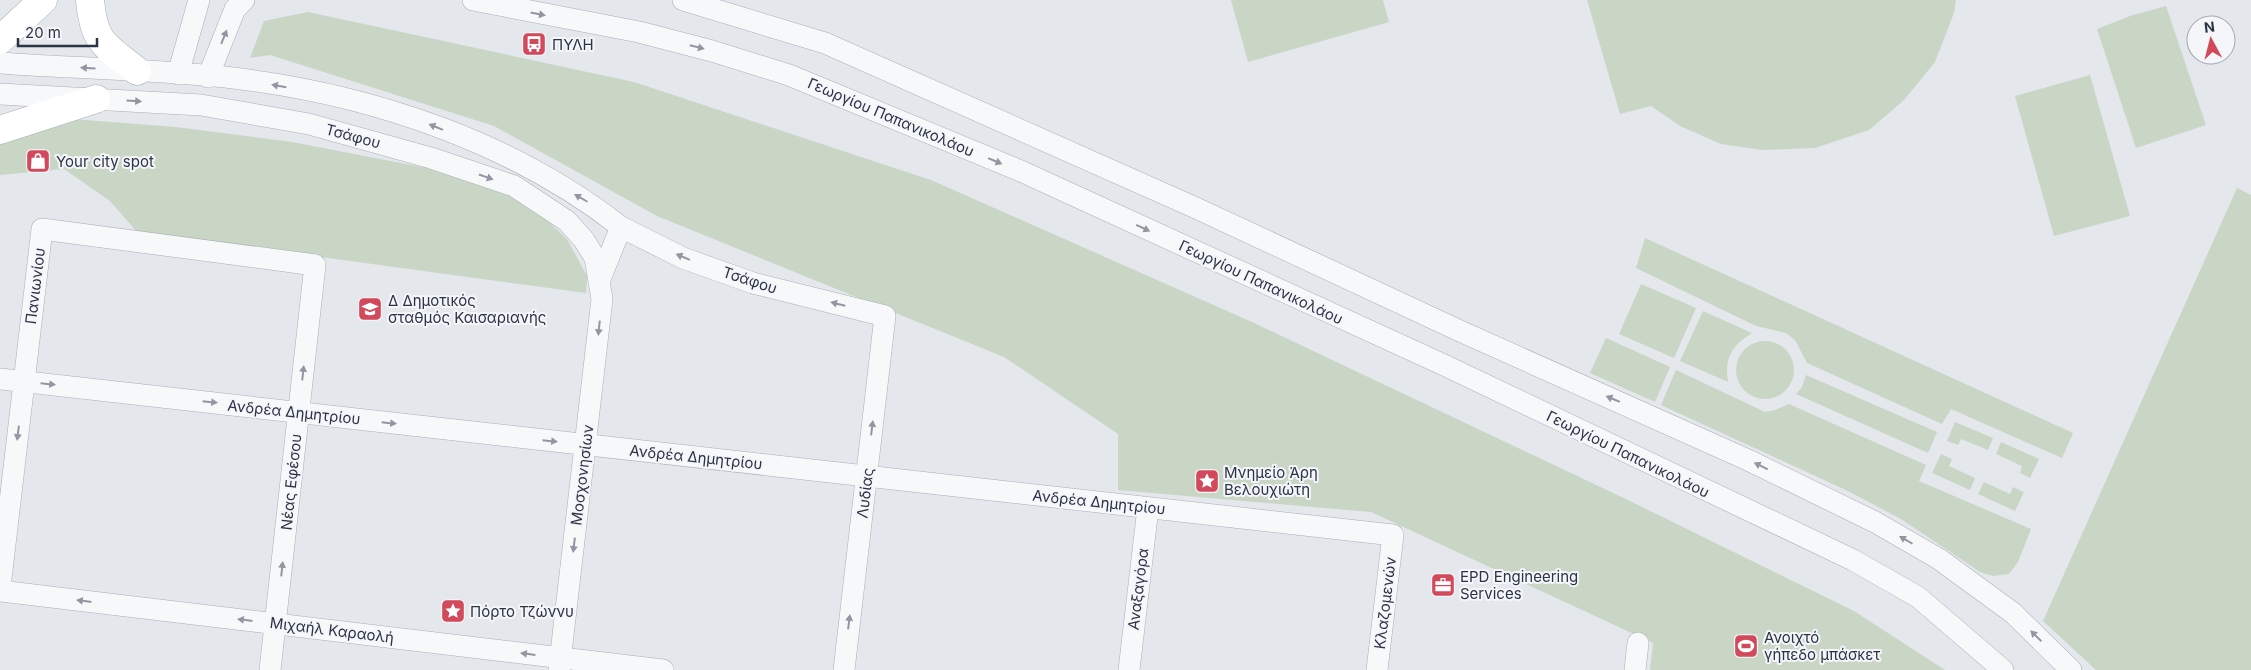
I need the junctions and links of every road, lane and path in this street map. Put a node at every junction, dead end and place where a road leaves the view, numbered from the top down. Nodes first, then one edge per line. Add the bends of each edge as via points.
1 (43, 0) edge
2 (90, 0) edge
3 (199, 0) edge
4 (244, 0) edge
5 (473, 0) edge
6 (683, 0) edge
7 (0, 40) edge
8 (0, 63) edge
9 (137, 71) junction
10 (178, 74) junction
11 (208, 77) junction
12 (0, 94) edge
13 (96, 99) junction
14 (0, 130) edge
15 (620, 227) junction
16 (315, 265) joint
17 (600, 279) junction
18 (885, 316) joint
19 (0, 379) edge
20 (24, 381) junction
21 (299, 412) junction
22 (586, 445) junction
23 (866, 476) junction
24 (1148, 508) junction
25 (1393, 535) joint
26 (0, 589) edge
27 (276, 624) junction
28 (1638, 643) dead end
29 (560, 664) edge
30 (270, 670) edge
31 (663, 670) edge
32 (844, 670) edge
33 (1129, 670) edge
34 (1377, 670) edge
35 (1635, 670) edge
36 (2003, 670) edge
37 (2071, 670) edge

1 - 7 main road
2 - 9 main road via 92,22 100,41
3 - 10 street
11 -> 4 street via 235,9
5 -> 36 street, Γεωργίου Παπανικολάου via 639,32 780,72 1023,172 1444,365 1852,560 1918,598
37 -> 6 street via 2013,614 1939,559 1875,522 1748,460 826,43
9 -> 8 street, Τσάφου
9 - 10 street, Τσάφου
10 - 11 street, Τσάφου
15 -> 11 street, Τσάφου via 591,204 536,172 409,116 327,95 241,79
12 - 13 street, Τσάφου
13 - 14 main road
13 -> 17 street, Τσάφου via 201,105 309,124 431,158 514,186 567,221 595,258
15 - 17 street
18 -> 15 street, Τσάφου via 753,283 683,258
16 - 20 street, Πανιωνίου via 42,228
21 -> 16 street, Νέας Εφέσου
17 -> 22 street, Μοσχονησίων via 602,300
23 -> 18 street, Λυδίας
19 - 20 street, Ανδρέα Δημητρίου
20 -> 21 street, Ανδρέα Δημητρίου
20 -> 26 street, Πανιωνίου
21 -> 22 street, Ανδρέα Δημητρίου
27 -> 21 street, Νέας Εφέσου
22 - 23 street, Ανδρέα Δημητρίου
22 -> 29 street, Μοσχονησίων
23 - 24 street, Ανδρέα Δημητρίου
32 -> 23 street, Λυδίας
24 - 25 street, Ανδρέα Δημητρίου
24 - 33 street, Αναξαγόρα
25 - 34 street, Κλαζομενών
27 -> 26 street, Μιχαήλ Καραολή
29 -> 27 street, Μιχαήλ Καραολή
27 - 30 street, Νέας Εφέσου
28 - 35 street
29 - 31 street, Μιχαήλ Καραολή

